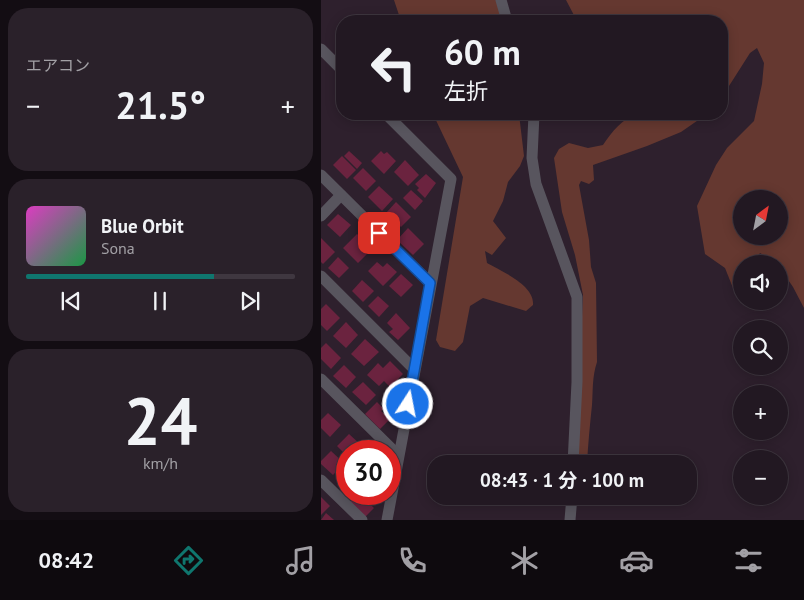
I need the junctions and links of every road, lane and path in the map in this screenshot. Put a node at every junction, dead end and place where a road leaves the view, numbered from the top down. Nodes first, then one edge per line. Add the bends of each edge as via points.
1 (501, 0) edge
2 (505, 15) edge
3 (321, 49) edge
4 (336, 64) edge
5 (392, 120) edge
6 (534, 120) edge
7 (321, 175) edge
8 (341, 195) junction
9 (321, 216) edge
10 (321, 276) edge
11 (430, 283) junction
12 (415, 369) junction
13 (321, 379) edge
14 (382, 440) edge
15 (401, 441) edge
16 (573, 455) edge
17 (321, 480) edge
18 (390, 505) edge
19 (571, 505) edge
20 (362, 520) edge
21 (387, 520) edge
22 (570, 520) edge

1 - 2 street
3 - 4 street
5 - 11 street via 451,178
6 - 16 street via 532,158 536,184 577,297
7 - 8 street
8 - 9 street
8 - 11 street
10 - 12 street
11 - 12 street
12 - 15 street
13 - 14 street
17 - 20 street
18 - 21 street
19 - 22 street

